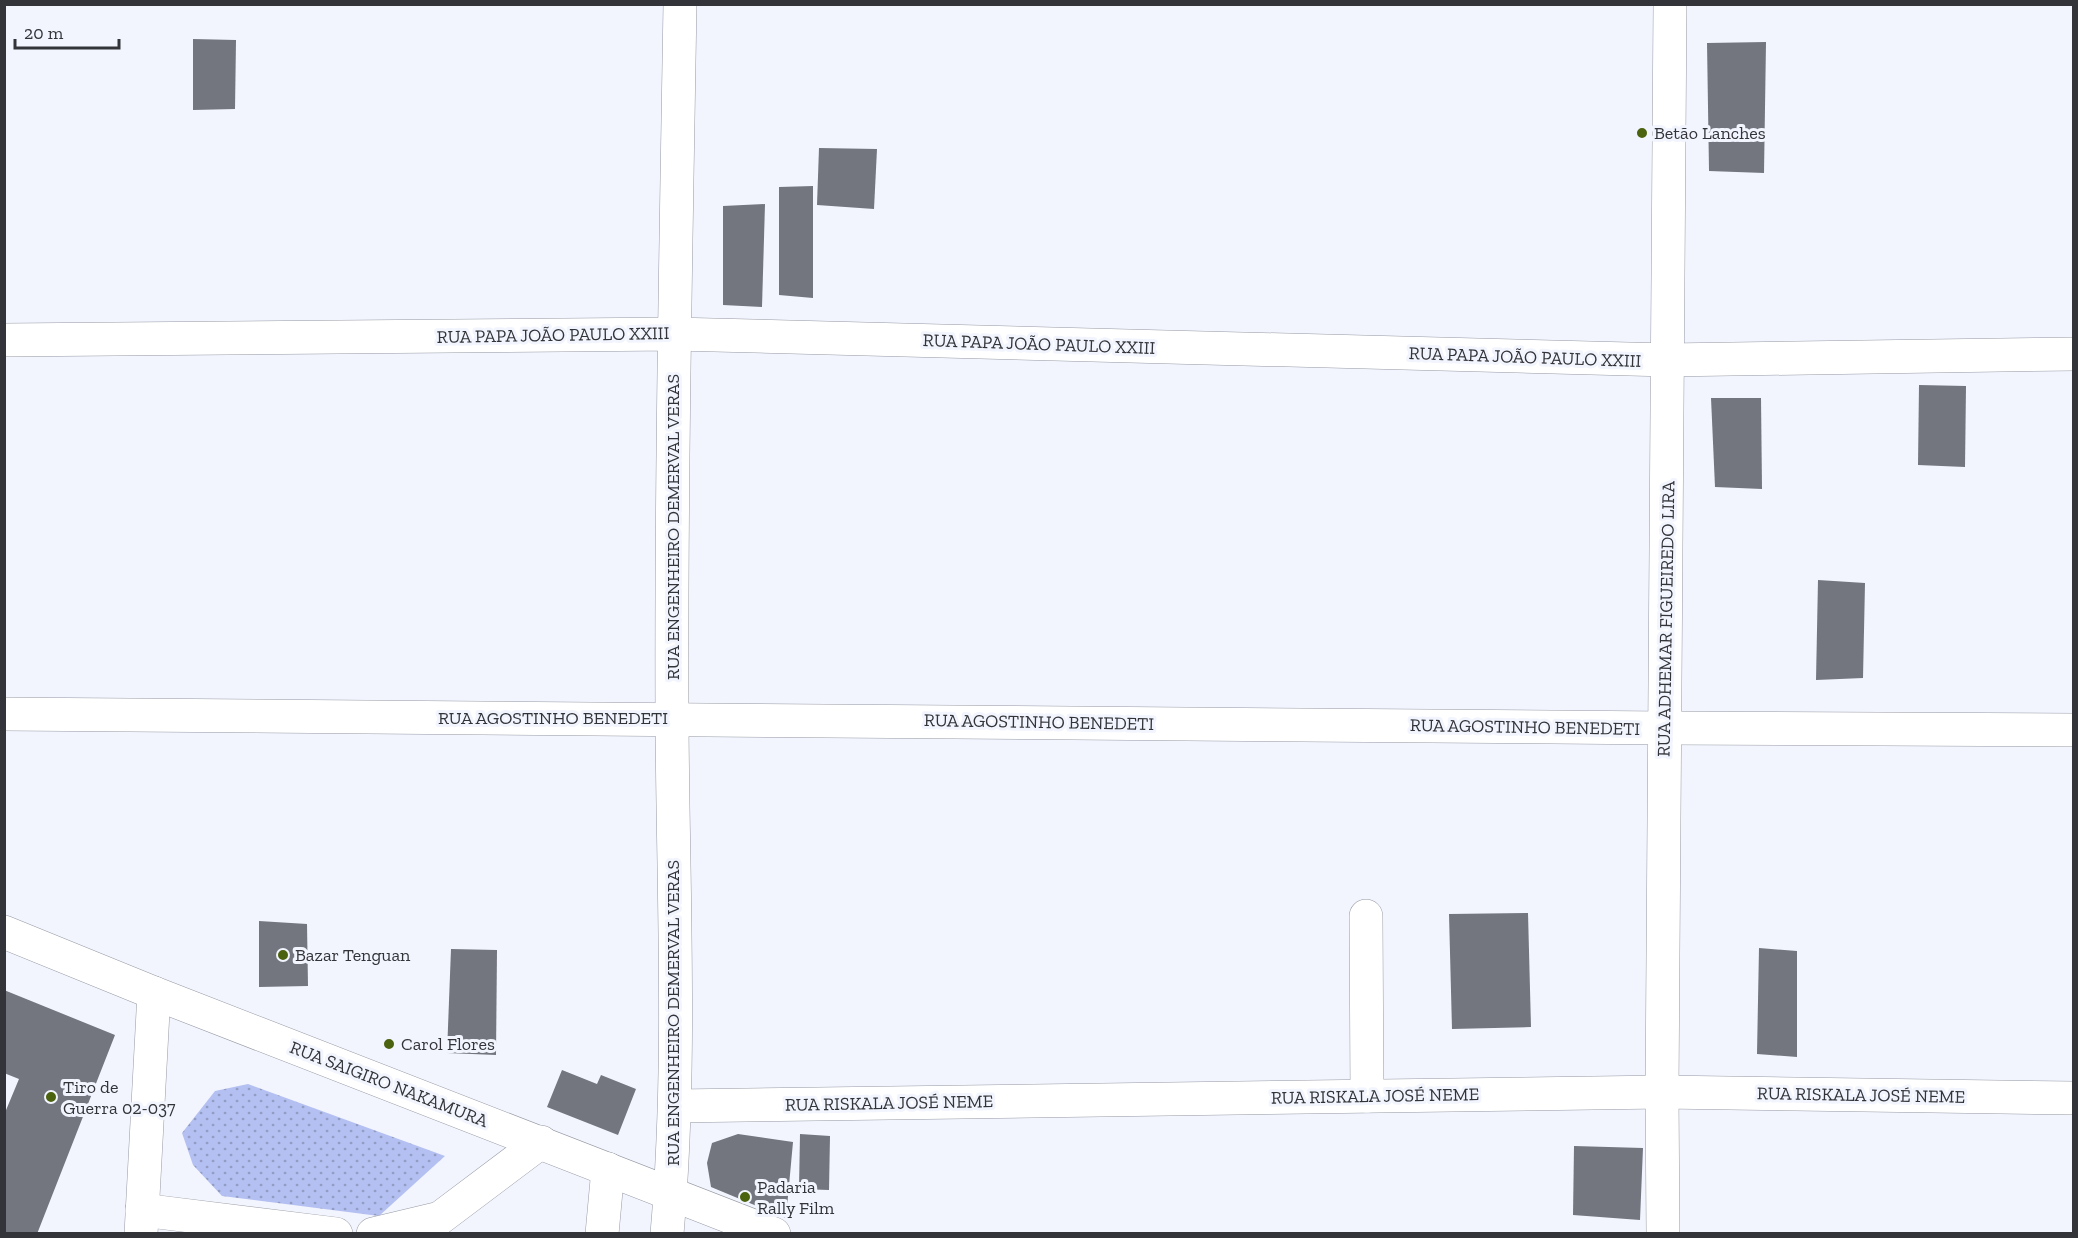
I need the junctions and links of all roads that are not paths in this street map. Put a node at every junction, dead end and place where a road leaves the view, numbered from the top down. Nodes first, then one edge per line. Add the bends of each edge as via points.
1 (680, 4) edge
2 (1670, 4) edge
3 (674, 334) junction
4 (4, 340) edge
5 (2073, 354) edge
6 (1668, 360) junction
7 (4, 714) edge
8 (672, 719) junction
9 (1665, 728) junction
10 (2073, 730) edge
11 (1366, 916) dead end
12 (4, 932) edge
13 (154, 993) junction
14 (1662, 1092) junction
15 (1367, 1096) junction
16 (2073, 1098) edge
17 (676, 1106) junction
18 (541, 1142) junction
19 (608, 1169) junction
20 (670, 1194) junction
21 (142, 1222) edge
22 (336, 1233) edge
23 (373, 1233) edge
24 (602, 1233) edge
25 (667, 1233) edge
26 (774, 1233) edge
27 (1663, 1233) edge

1 - 3 street, RUA ENGENHEIRO DEMERVAL VERAS
2 - 6 street, RUA ADHEMAR FIGUEIREDO LIRA
3 - 4 street, RUA PAPA JOÃO PAULO XXIII
3 - 6 street, RUA PAPA JOÃO PAULO XXIII
3 - 8 street, RUA ENGENHEIRO DEMERVAL VERAS
5 - 6 street, RUA PAPA JOÃO PAULO XXIII
6 - 9 street, RUA ADHEMAR FIGUEIREDO LIRA
7 - 8 street, RUA AGOSTINHO BENEDETI
8 - 9 street, RUA AGOSTINHO BENEDETI
8 - 17 street, RUA ENGENHEIRO DEMERVAL VERAS
9 - 10 street, RUA AGOSTINHO BENEDETI
9 - 14 street, RUA ADHEMAR FIGUEIREDO LIRA
11 - 15 street
12 - 13 street, RUA SAIGIRO NAKAMURA
13 - 18 street, RUA SAIGIRO NAKAMURA
13 - 21 street
14 - 15 street, RUA RISKALA JOSÉ NEME
14 - 16 street, RUA RISKALA JOSÉ NEME
14 - 27 street, RUA ADHEMAR FIGUEIREDO LIRA
15 - 17 street, RUA RISKALA JOSÉ NEME
17 - 20 street, RUA ENGENHEIRO DEMERVAL VERAS
18 - 19 street, RUA SAIGIRO NAKAMURA
18 - 23 street via 440,1218
19 - 20 street, RUA SAIGIRO NAKAMURA
19 - 24 street
20 - 25 street, RUA ENGENHEIRO DEMERVAL VERAS
20 - 26 street, RUA SAIGIRO NAKAMURA
21 - 22 street

